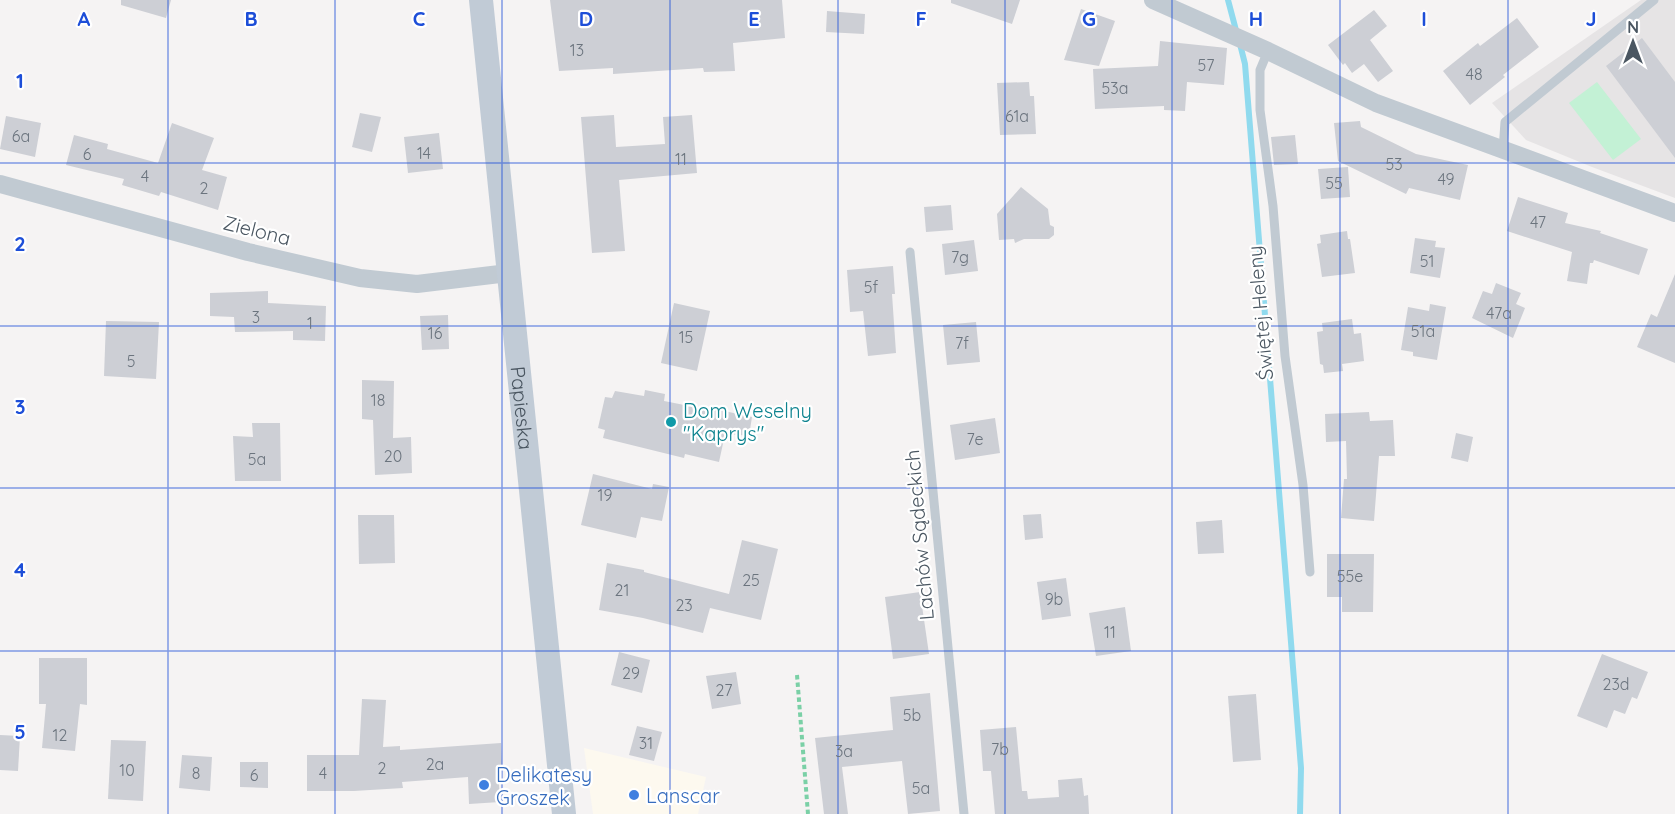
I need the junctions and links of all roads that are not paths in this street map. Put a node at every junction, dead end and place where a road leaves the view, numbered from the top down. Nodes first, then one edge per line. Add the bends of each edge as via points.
1 (482, 0) edge
2 (1153, 0) edge
3 (1654, 0) edge
4 (1262, 49) junction
5 (1503, 150) junction
6 (0, 184) edge
7 (1675, 213) edge
8 (910, 252) dead end
9 (508, 273) junction
10 (1310, 572) dead end
11 (564, 814) edge
12 (964, 814) edge

1 - 9 street, Papieska
2 - 4 street
3 - 5 lane via 1505,122
4 - 5 street via 1376,103
4 - 10 lane, Świętej Heleny via 1260,110
5 - 7 street
6 - 9 street, Zielona via 248,252 360,278 417,284
8 - 12 lane, Lachów Sądeckich
9 - 11 street, Papieska

